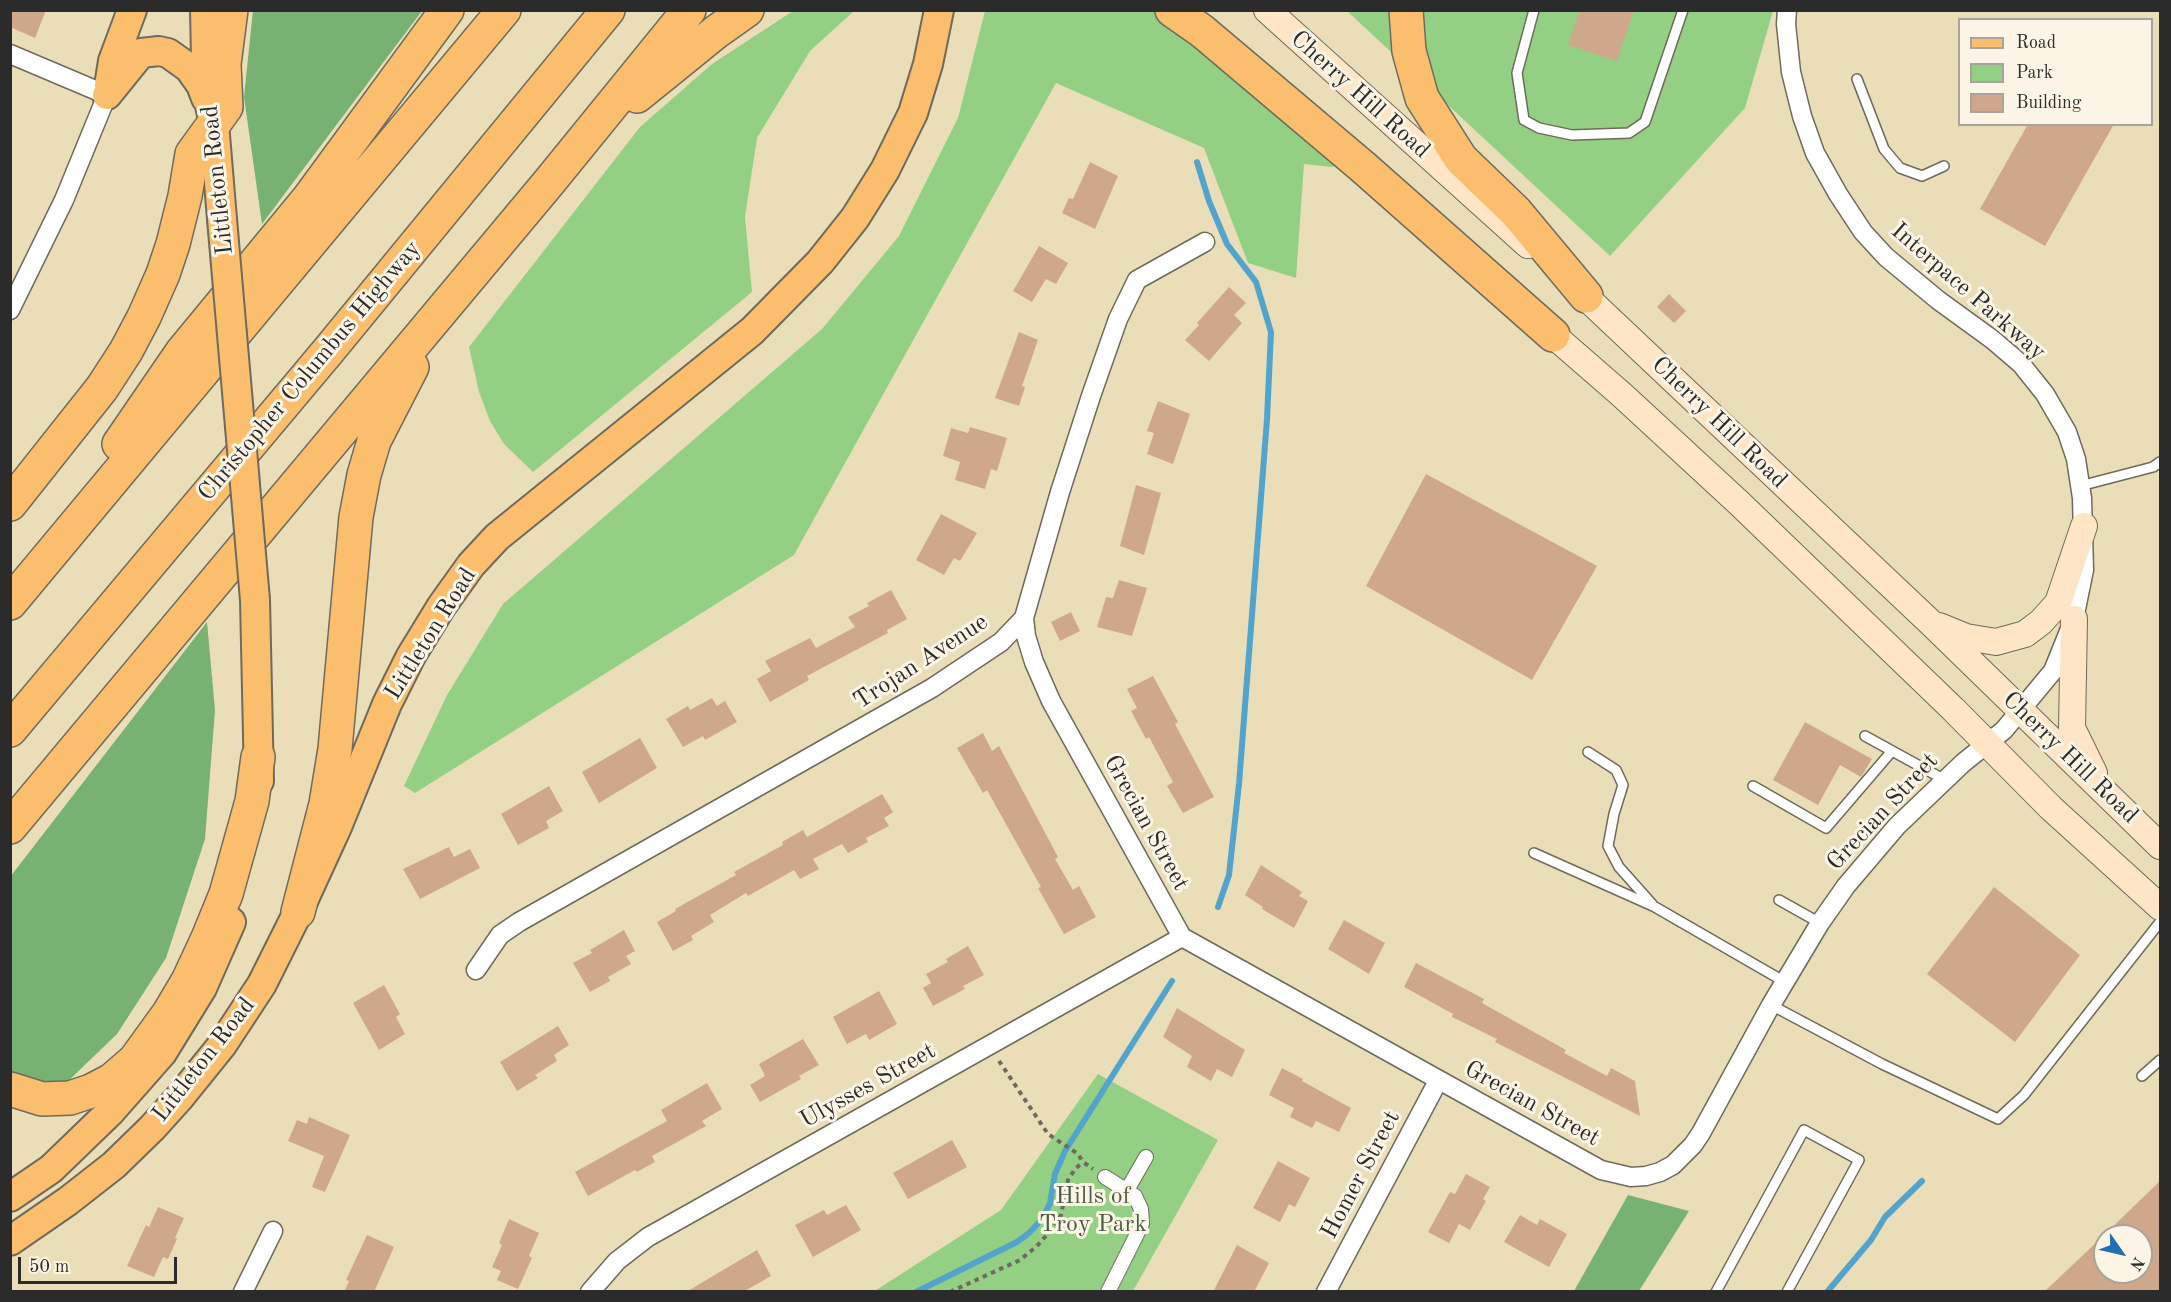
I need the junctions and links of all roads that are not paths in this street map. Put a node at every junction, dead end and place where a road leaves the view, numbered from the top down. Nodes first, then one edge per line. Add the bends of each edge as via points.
1 (132, 10) edge
2 (206, 10) edge
3 (231, 10) edge
4 (447, 10) edge
5 (504, 10) edge
6 (608, 10) edge
7 (689, 10) edge
8 (747, 10) edge
9 (939, 10) edge
10 (1172, 10) edge
11 (1267, 10) edge
12 (1406, 10) edge
13 (1534, 10) edge
14 (1683, 10) edge
15 (1787, 10) edge
16 (10, 54) edge
17 (1857, 79) dead end
18 (108, 95) junction
19 (212, 114) junction
20 (586, 136) junction
21 (1944, 166) dead end
22 (1204, 242) dead end
23 (1586, 296) junction
24 (10, 310) edge
25 (439, 314) junction
26 (1553, 335) joint
27 (2160, 462) edge
28 (2080, 486) junction
29 (10, 504) edge
30 (2084, 526) junction
31 (202, 597) junction
32 (10, 602) edge
33 (1024, 618) junction
34 (2074, 619) junction
35 (1931, 623) junction
36 (2021, 711) junction
37 (10, 730) edge
38 (1865, 736) dead end
39 (1987, 742) junction
40 (1892, 751) junction
41 (1588, 752) dead end
42 (258, 757) junction
43 (1945, 780) junction
44 (1753, 786) dead end
45 (2101, 790) junction
46 (10, 827) edge
47 (2160, 846) edge
48 (1534, 853) dead end
49 (10, 854) edge
50 (1779, 900) dead end
51 (1655, 907) junction
52 (2160, 907) edge
53 (298, 912) junction
54 (2160, 922) edge
55 (1820, 923) junction
56 (1182, 937) junction
57 (476, 970) dead end
58 (1785, 982) junction
59 (1771, 1005) junction
60 (2160, 1060) edge
61 (2142, 1076) dead end
62 (1438, 1081) junction
63 (10, 1089) edge
64 (1146, 1157) dead end
65 (1105, 1177) dead end
66 (1127, 1190) junction
67 (10, 1197) edge
68 (273, 1230) dead end
69 (10, 1241) edge
70 (243, 1292) edge
71 (590, 1292) edge
72 (1108, 1292) edge
73 (1326, 1292) edge
74 (1716, 1292) edge
75 (1787, 1292) edge

1 - 18 main road via 113,61
2 - 19 main road, Littleton Road
3 - 19 highway via 224,64 226,107
4 - 32 highway via 309,198 182,352
5 - 32 highway
6 - 37 highway, Christopher Columbus Highway
7 - 20 highway
8 - 20 highway
9 - 53 main road, Littleton Road via 913,113 885,170 855,218 820,262 752,331 497,537 447,598 387,704
10 - 26 highway via 1364,166
11 - 23 main road, Cherry Hill Road
12 - 23 highway via 1409,51 1422,98 1461,159 1516,212
13 - 14 lane via 1517,73 1524,120 1539,128 1572,135 1629,133 1645,122
15 - 28 street, Interpace Parkway via 1791,72 1802,116 1815,153 1838,194 1863,232 1886,256 2021,364 2045,394 2067,432
16 - 18 street
17 - 21 lane via 1884,148 1900,168 1922,176
18 - 19 main road via 141,53 159,51 189,68 201,85
18 - 24 street via 64,200
19 - 29 highway via 192,154 173,244 139,326 102,388
19 - 42 main road, Littleton Road, bridge via 255,600
20 - 25 highway
22 - 33 street, Trojan Avenue via 1137,280 1123,309 1087,407
23 - 35 main road, Cherry Hill Road
25 - 31 highway
25 - 53 highway via 374,441 364,475 356,517 335,749
26 - 39 main road, Cherry Hill Road via 1739,503
27 - 28 lane
28 - 30 street, Interpace Parkway
30 - 34 street, Interpace Parkway via 2084,570
30 - 35 main road via 2058,603 2025,634 1996,642 1966,637
31 - 46 highway
31 - 49 highway
33 - 56 street, Grecian Street via 1034,662 1051,700
33 - 57 street, Trojan Avenue via 1001,642 932,688 519,922 500,935
34 - 36 street, Interpace Parkway via 2053,671
34 - 45 main road via 2072,728
35 - 36 main road, Cherry Hill Road
36 - 39 street, Grecian Street
36 - 45 main road, Cherry Hill Road
38 - 40 lane
39 - 43 street, Grecian Street
39 - 52 main road, Cherry Hill Road via 2051,808
40 - 43 lane
40 - 44 lane via 1827,828
41 - 51 lane via 1616,770 1623,786 1608,846 1619,867
42 - 63 highway via 252,801 226,894 174,1005 135,1060 112,1080 70,1098 42,1099
42 - 67 main road, Littleton Road via 259,803 245,879 234,916 202,988 139,1081 51,1169
43 - 55 street, Grecian Street via 1889,835
45 - 47 main road, Cherry Hill Road
48 - 51 lane
50 - 55 lane
51 - 58 lane
53 - 69 main road, Littleton Road via 262,984 222,1045 180,1097 114,1165
54 - 59 lane via 2024,1095 1998,1119
55 - 58 street, Grecian Street
56 - 62 street, Grecian Street
56 - 71 street, Ulysses Street via 648,1237 617,1261
58 - 59 street, Grecian Street
59 - 62 street, Grecian Street via 1693,1145 1672,1166 1646,1176 1601,1170
60 - 61 lane
62 - 73 street, Homer Street
64 - 66 street
65 - 66 street
66 - 72 street via 1141,1209 1142,1224
68 - 70 street
74 - 75 lane via 1804,1130 1859,1160

